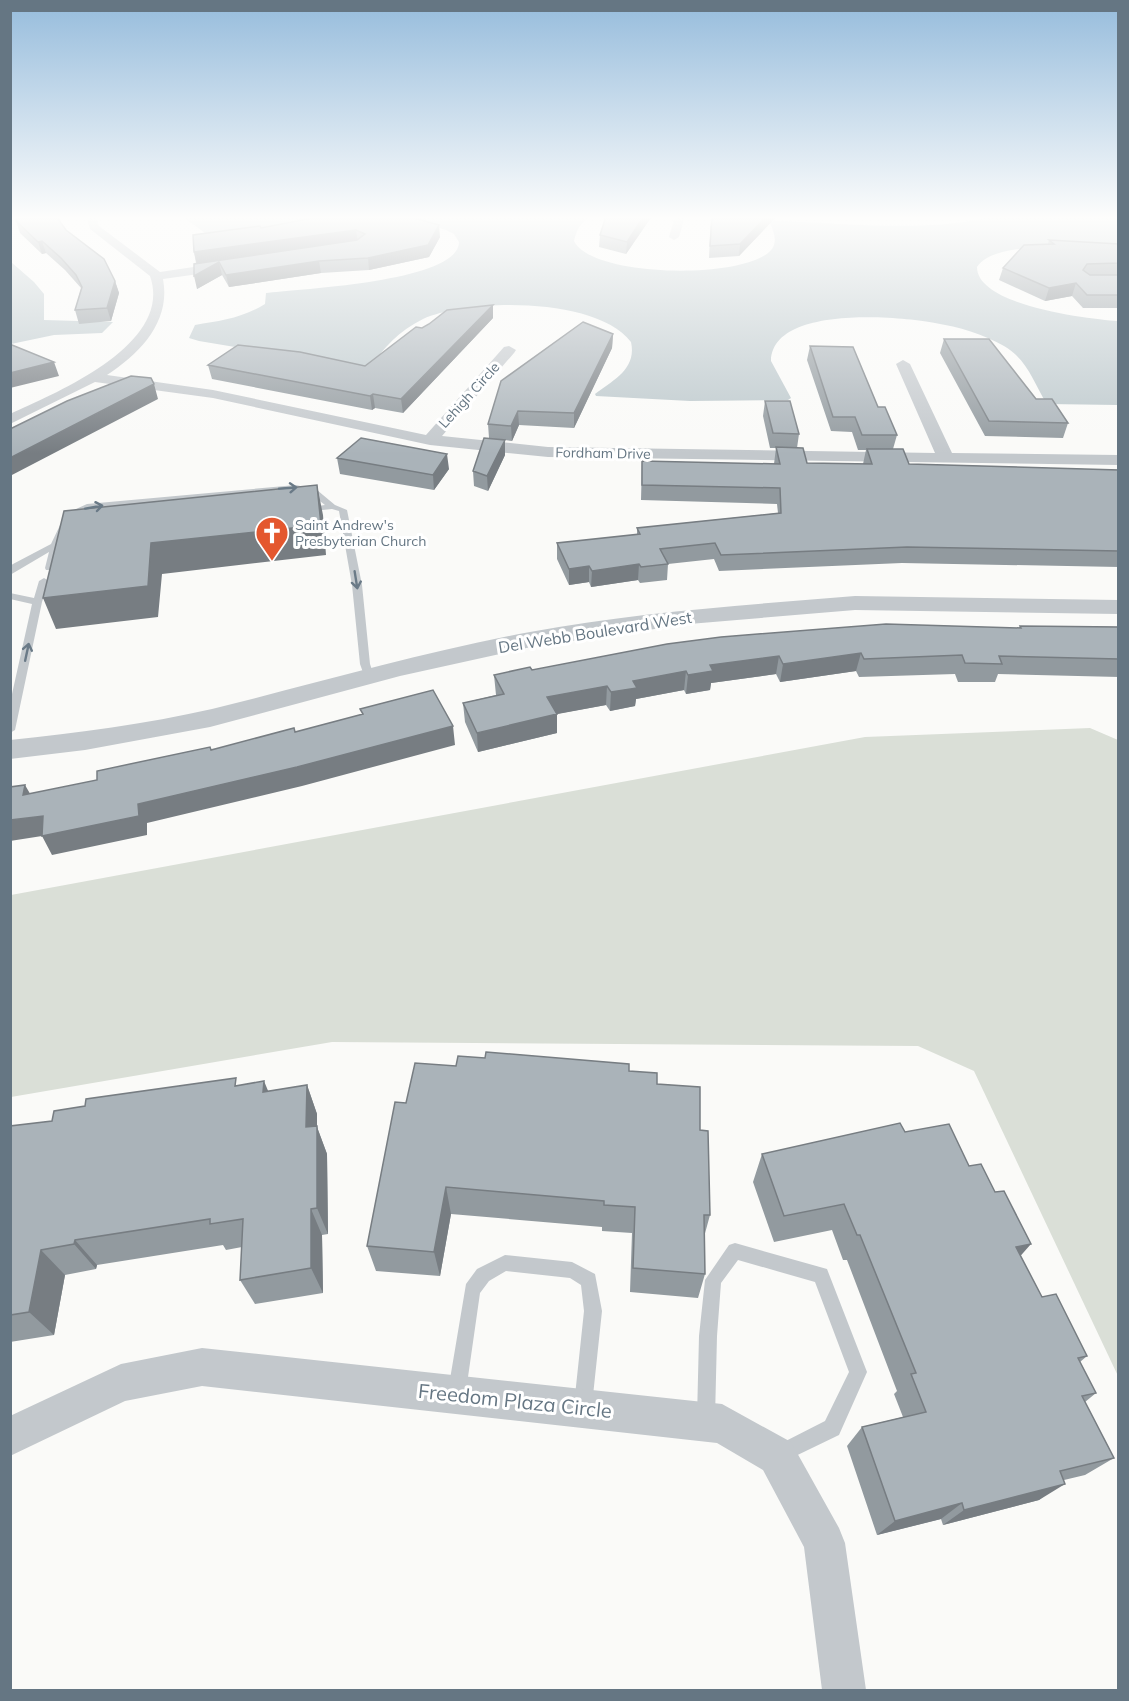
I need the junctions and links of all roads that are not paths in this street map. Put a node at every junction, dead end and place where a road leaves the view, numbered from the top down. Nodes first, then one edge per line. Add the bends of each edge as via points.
1 (159, 295) edge
2 (509, 350) dead end
3 (903, 364) dead end
4 (93, 377) junction
5 (10, 420) edge
6 (430, 440) junction
7 (946, 458) junction
8 (1119, 460) edge
9 (332, 507) junction
10 (298, 511) edge
11 (80, 535) edge
12 (55, 544) junction
13 (49, 568) edge
14 (10, 572) edge
15 (44, 581) dead end
16 (10, 596) edge
17 (37, 602) junction
18 (1119, 607) edge
19 (369, 676) junction
20 (10, 730) edge
21 (10, 750) edge
22 (457, 1395) junction
23 (582, 1409) junction
24 (706, 1422) junction
25 (10, 1437) edge
26 (777, 1456) junction
27 (844, 1690) edge

1 - 4 street via 152,325 128,352
2 - 6 street, Lehigh Circle
3 - 7 street
4 - 5 street
4 - 6 street, Fordham Drive via 213,394
6 - 7 street, Fordham Drive via 548,452
7 - 8 street, Fordham Drive
9 - 10 lane
12 -> 9 lane via 58,530 67,520 90,506 296,487 314,492
9 -> 19 lane via 343,510 357,585 364,664
11 - 12 lane
12 - 13 lane
12 - 14 lane
15 - 17 lane
16 - 17 lane
20 -> 17 lane
18 - 19 street, Del Webb Boulevard West via 855,603 688,616 531,639
19 - 21 street, Del Webb Boulevard West via 188,723
22 - 23 street, Freedom Plaza Circle
22 - 23 lane via 472,1290 483,1275 505,1263 572,1270 589,1281 593,1311
22 - 25 street, Freedom Plaza Circle via 202,1367 121,1383
23 - 24 street, Freedom Plaza Circle
24 - 26 street, Freedom Plaza Circle via 722,1424
24 - 26 lane via 714,1280 735,1251 821,1275 858,1372 832,1428
26 - 27 street via 824,1543

